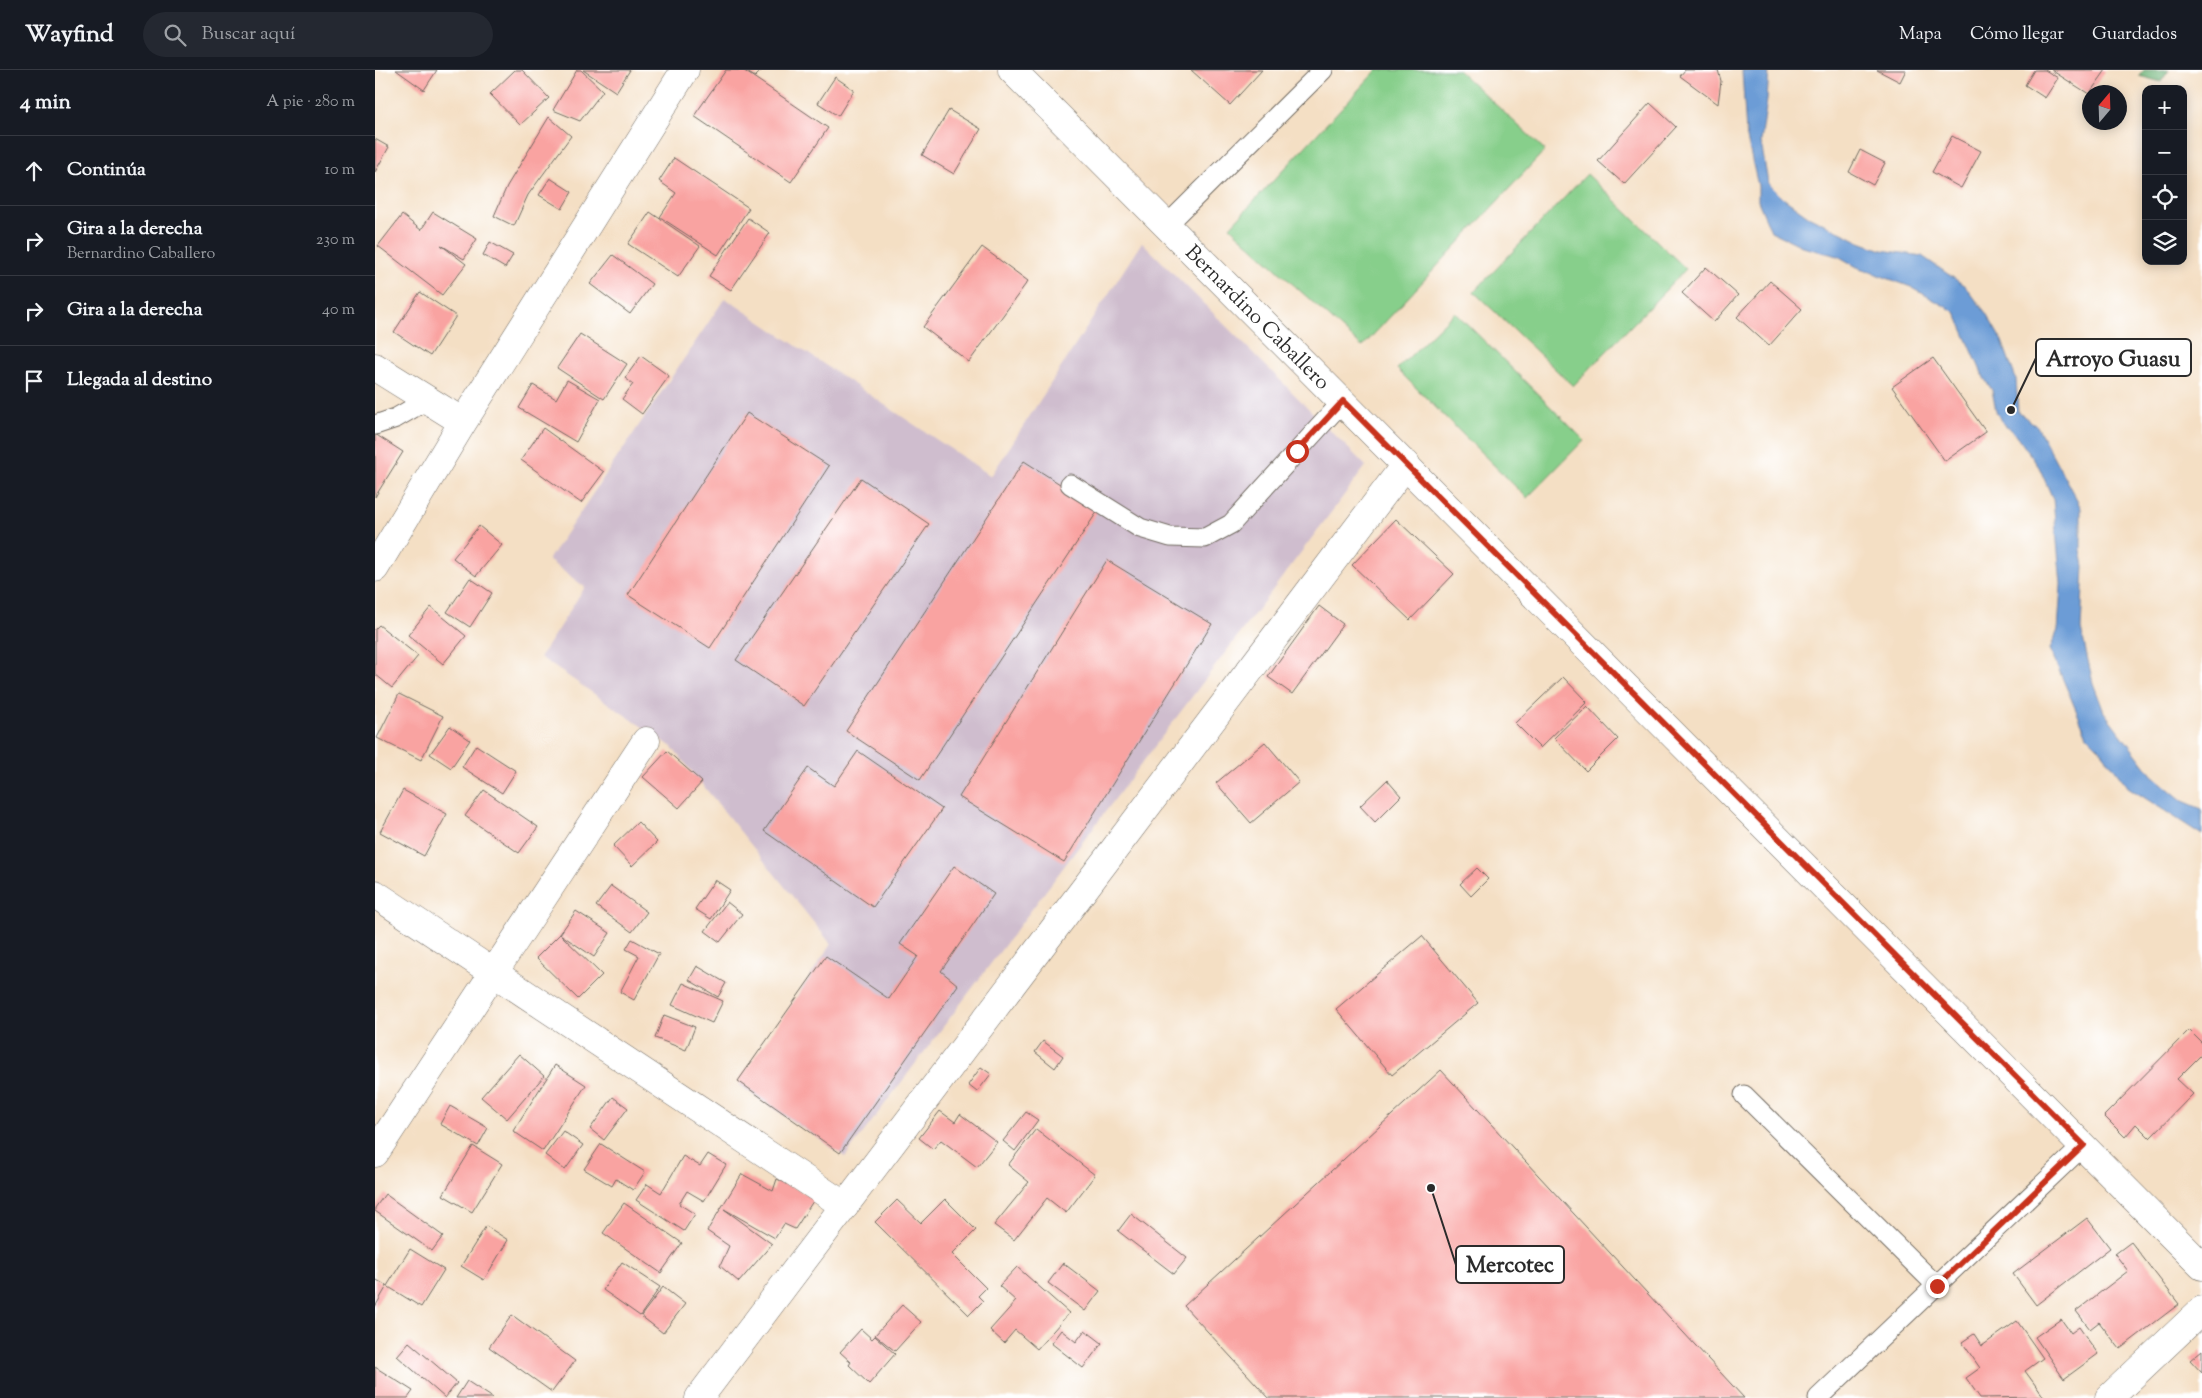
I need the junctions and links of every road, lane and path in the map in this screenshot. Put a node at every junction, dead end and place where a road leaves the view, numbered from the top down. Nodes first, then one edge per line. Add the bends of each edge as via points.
1 (685, 70) edge
2 (1012, 70) edge
3 (1323, 70) edge
4 (1167, 225) junction
5 (375, 367) edge
6 (427, 400) junction
7 (1343, 401) junction
8 (463, 422) junction
9 (375, 425) edge
10 (1406, 464) junction
11 (1070, 484) dead end
12 (375, 568) edge
13 (646, 741) dead end
14 (375, 894) edge
15 (494, 972) junction
16 (1744, 1095) dead end
17 (2084, 1145) junction
18 (375, 1153) edge
19 (845, 1206) junction
20 (2202, 1266) edge
21 (1937, 1286) junction
22 (2202, 1310) edge
23 (699, 1398) edge
24 (1818, 1398) edge
25 (2109, 1398) edge

1 - 8 street
2 - 4 street, Bernardino Caballero
3 - 4 lane
4 - 7 street, Bernardino Caballero
5 - 6 street
6 - 8 street
6 - 9 lane
7 - 10 street, Bernardino Caballero
7 - 11 lane via 1231,524 1205,538 1171,538 1140,528
8 - 12 street
10 - 17 street, Bernardino Caballero
10 - 19 street
13 - 15 street
14 - 15 street
15 - 18 street
15 - 19 street
16 - 21 lane
17 - 20 street, Bernardino Caballero
17 - 21 lane
19 - 23 street
21 - 24 lane
22 - 25 street

